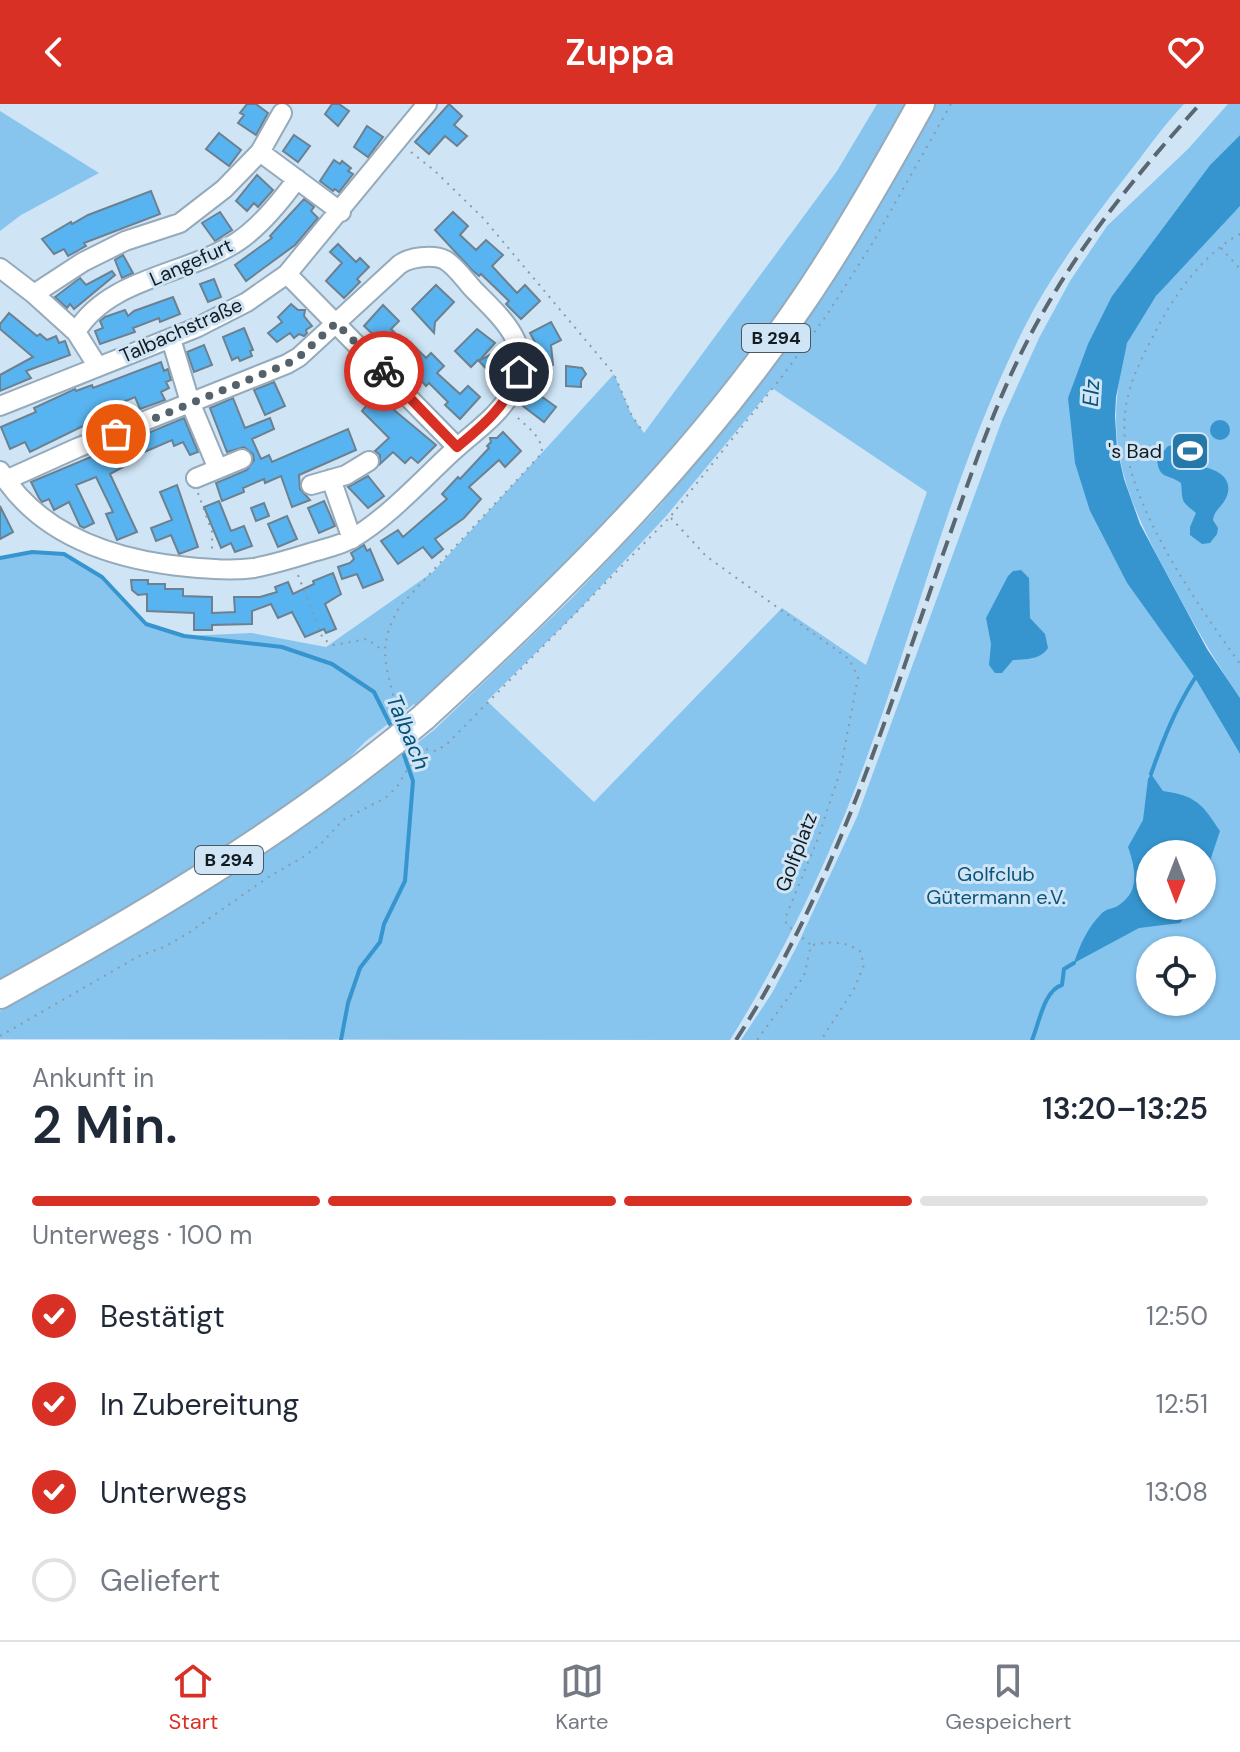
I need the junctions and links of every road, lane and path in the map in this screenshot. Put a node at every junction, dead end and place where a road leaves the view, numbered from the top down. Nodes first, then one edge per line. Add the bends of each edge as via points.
1 (427, 104) edge
2 (921, 104) edge
3 (951, 104) edge
4 (282, 113) dead end
5 (397, 142) junction
6 (260, 152) junction
7 (297, 179) junction
8 (341, 212) junction
9 (1240, 234) edge
10 (1220, 247) junction
11 (0, 268) edge
12 (1240, 269) edge
13 (287, 274) junction
14 (34, 294) junction
15 (336, 323) junction
16 (76, 332) junction
17 (171, 339) junction
18 (98, 367) junction
19 (190, 402) junction
20 (502, 404) junction
21 (0, 406) edge
22 (644, 433) dead end
23 (457, 447) junction
24 (242, 459) dead end
25 (369, 461) dead end
26 (218, 469) junction
27 (3, 476) edge
28 (196, 478) joint
29 (331, 479) junction
30 (311, 485) dead end
31 (352, 539) junction
32 (292, 559) junction
33 (212, 570) junction
34 (1240, 664) edge
35 (419, 749) dead end
36 (811, 945) junction
37 (0, 995) edge
38 (0, 1036) edge
39 (757, 1040) edge
40 (821, 1040) edge

1 - 5 street, Talbachstraße
2 - 37 highway, B 294, bridge via 803,302 711,424 581,570 424,717 286,822 171,898
3 - 36 path, Golfplatz via 826,316 670,517 706,556 849,659 858,677 840,772 786,916 786,924
4 - 6 street, Langefurt
5 - 8 street, Talbachstraße
5 - 22 path via 435,171 494,231 614,374
6 - 7 street
6 - 14 street, Langefurt via 180,223 125,241
7 - 8 street
7 - 16 street, Langefurt via 239,241 116,294 87,314
8 - 13 street, Talbachstraße
9 - 10 path
10 - 12 path
10 - 34 path via 1167,311 1138,363 1125,414 1127,455 1146,509 1174,566
11 - 14 street
13 - 15 street
13 - 17 street, Talbachstraße via 247,302
14 - 16 street
15 - 19 street via 287,364
15 - 20 street via 409,259 445,260 517,339 519,372
15 - 23 street
16 - 18 street
17 - 18 street, Talbachstraße
17 - 19 street
18 - 21 street, Talbachstraße
19 - 26 street
19 - 27 street
20 - 23 street
20 - 32 path via 537,436 542,453 400,606 387,627 383,650 367,639 334,645 323,639
23 - 31 street
24 - 26 street
25 - 29 street
26 - 28 street
27 - 33 street via 26,506 61,531 110,553
28 - 33 path via 212,532
29 - 30 street
29 - 31 street
31 - 32 street
32 - 33 street
35 - 38 path via 397,787 343,820 303,857 187,934
36 - 39 path via 804,976
36 - 40 path via 847,943 860,951 864,965

